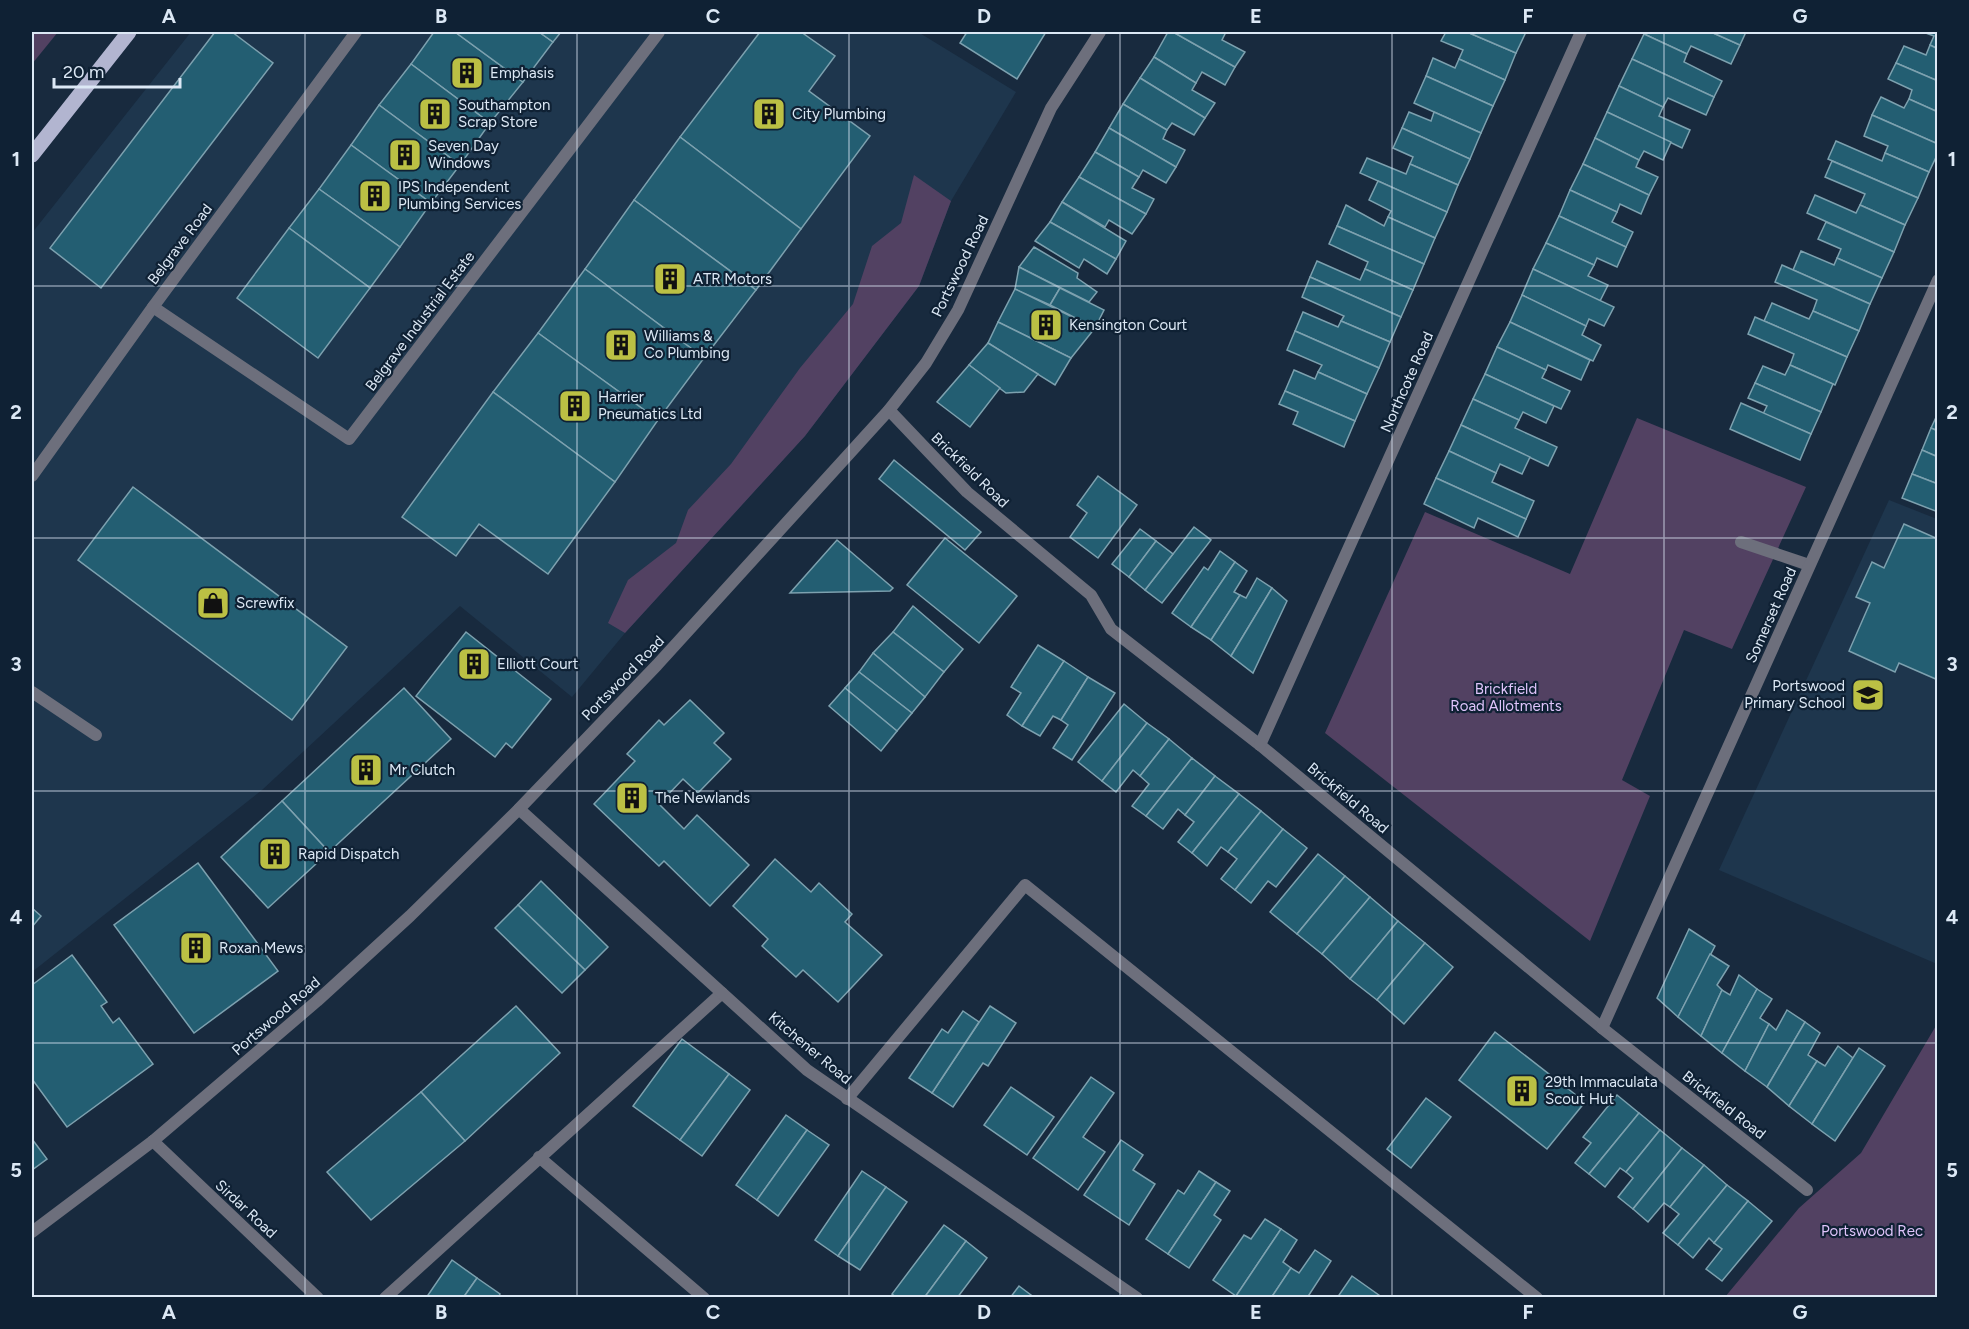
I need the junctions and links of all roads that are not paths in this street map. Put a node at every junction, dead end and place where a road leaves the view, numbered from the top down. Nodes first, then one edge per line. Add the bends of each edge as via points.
1 (129, 32) edge
2 (356, 32) edge
3 (659, 32) edge
4 (1100, 32) edge
5 (1581, 32) edge
6 (32, 155) edge
7 (1938, 280) edge
8 (153, 307) junction
9 (889, 410) junction
10 (32, 476) edge
11 (1741, 542) dead end
12 (1809, 566) junction
13 (32, 692) edge
14 (96, 735) dead end
15 (1260, 745) junction
16 (519, 809) junction
17 (723, 993) junction
18 (1602, 1028) junction
19 (847, 1099) junction
20 (153, 1141) junction
21 (539, 1157) junction
22 (1807, 1190) dead end
23 (32, 1232) edge
24 (318, 1298) edge
25 (385, 1298) edge
26 (704, 1298) edge
27 (1137, 1298) edge
28 (1537, 1298) edge

1 - 6 main road
2 - 8 street, Belgrave Road
3 - 8 street, Belgrave Industrial Estate via 349,439
4 - 9 street, Portswood Road via 1051,108 958,310 926,363
5 - 15 street, Northcote Road
7 - 12 street, Somerset Road
8 - 10 street, Belgrave Road
9 - 15 street, Brickfield Road via 967,492 1091,595 1112,629
9 - 16 street, Portswood Road via 702,617
11 - 12 street
12 - 18 street, Somerset Road
13 - 14 street
15 - 18 street, Brickfield Road
16 - 17 street, Kitchener Road
16 - 20 street, Portswood Road via 326,993
17 - 19 street, Kitchener Road via 807,1070
17 - 21 street
18 - 22 street, Brickfield Road
19 - 27 street, Kitchener Road
19 - 28 street via 1025,885
20 - 23 street, Portswood Road
20 - 24 street, Sirdar Road
21 - 25 street
21 - 26 street

